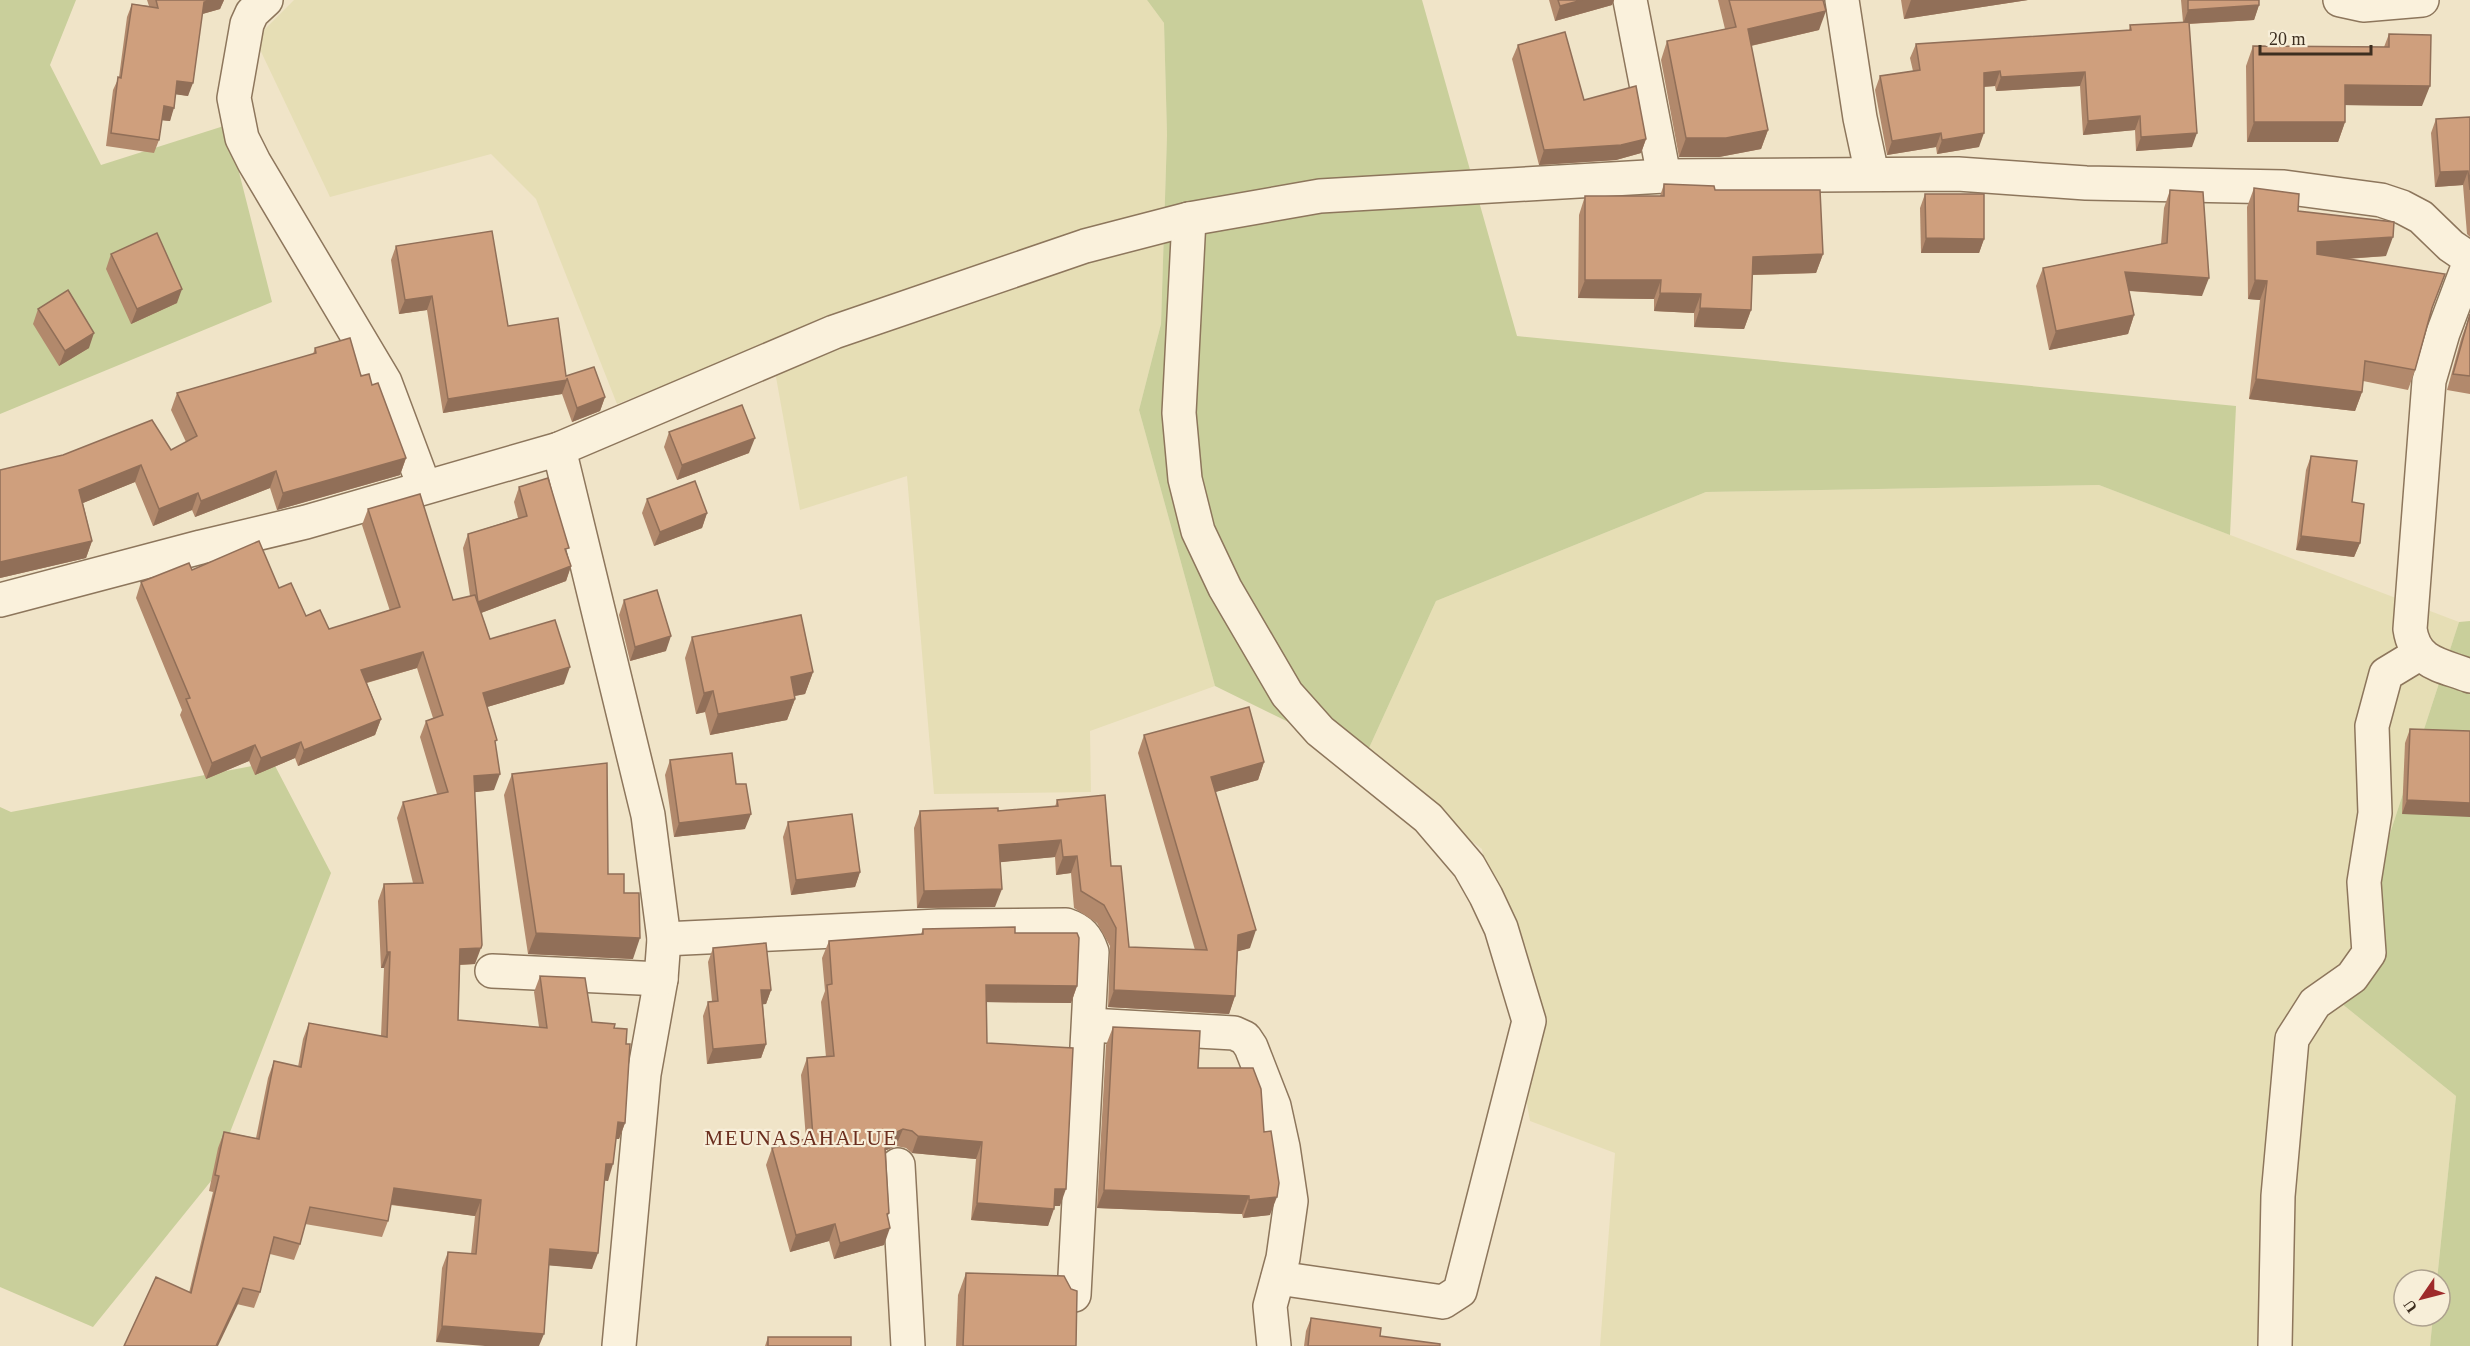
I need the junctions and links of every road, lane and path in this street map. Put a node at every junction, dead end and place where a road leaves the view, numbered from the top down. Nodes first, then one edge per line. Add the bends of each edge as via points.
1 (266, 0) edge
2 (1630, 0) edge
3 (1842, 0) edge
4 (2340, 0) edge
5 (2422, 0) edge
6 (1872, 174) junction
7 (1664, 176) junction
8 (1189, 219) junction
9 (2470, 260) edge
10 (559, 449) junction
11 (424, 486) junction
12 (0, 600) edge
13 (2419, 654) junction
14 (2470, 676) edge
15 (664, 939) junction
16 (492, 971) dead end
17 (661, 980) junction
18 (1089, 1025) junction
19 (898, 1165) dead end
20 (1278, 1278) junction
21 (1074, 1295) edge
22 (619, 1346) edge
23 (908, 1346) edge
24 (1274, 1346) edge
25 (2275, 1346) edge

1 - 11 street via 247,24 234,99 242,138 385,382
2 - 7 street
3 - 6 street
4 - 5 street via 2363,5
6 - 7 street
6 - 9 street via 2284,187 2381,200 2421,217
7 - 8 street via 1320,196
8 - 10 street via 1085,246 834,332
8 - 20 street via 1179,413 1185,479 1198,531 1224,588 1287,694 1320,731 1428,818 1469,866 1501,928 1530,1021 1460,1291 1443,1302
9 - 13 street via 2428,381 2410,629
10 - 11 street
10 - 15 street via 648,815
11 - 12 street via 306,522
13 - 14 street
13 - 25 street via 2386,674 2372,726 2375,813 2364,882 2369,953 2352,977 2315,1003 2292,1039 2278,1196
15 - 17 street
15 - 18 street via 916,926 1065,925 1084,935 1092,952
16 - 17 street
17 - 22 street via 644,1074
18 - 20 street via 1234,1033 1245,1038 1274,1106 1291,1201
18 - 21 street
19 - 23 street
20 - 24 street via 1270,1306

